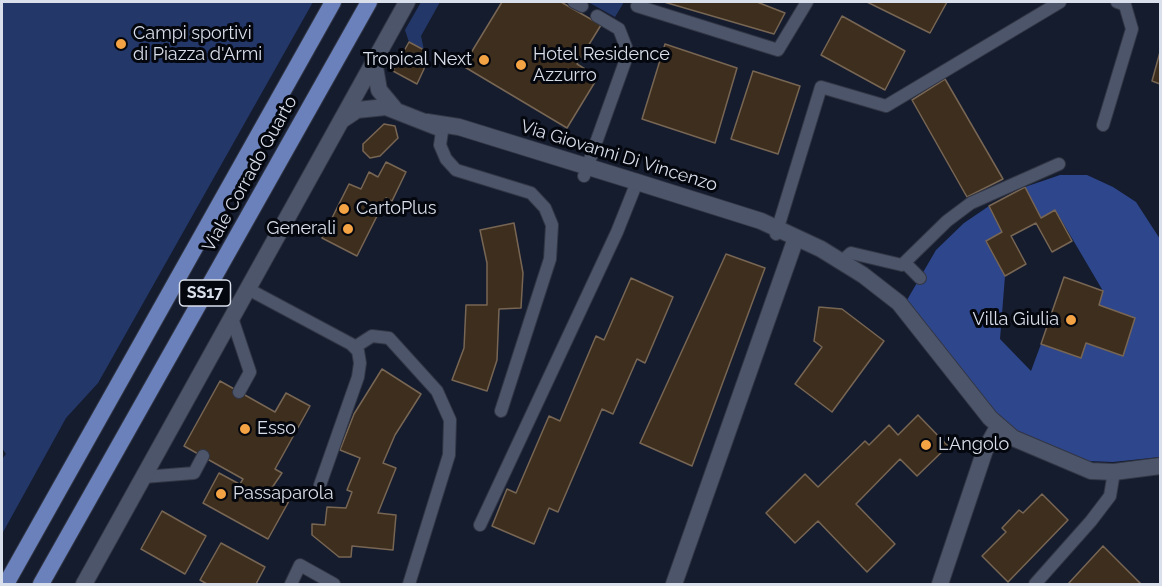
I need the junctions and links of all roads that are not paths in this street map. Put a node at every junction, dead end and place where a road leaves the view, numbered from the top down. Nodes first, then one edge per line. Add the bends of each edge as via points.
1 (333, 2) edge
2 (369, 2) edge
3 (407, 2) edge
4 (639, 2) edge
5 (807, 2) edge
6 (1060, 2) edge
7 (1117, 2) edge
8 (597, 16) dead end
9 (374, 60) junction
10 (394, 108) junction
11 (341, 121) junction
12 (437, 125) junction
13 (1103, 125) dead end
14 (1059, 164) dead end
15 (586, 171) junction
16 (635, 186) junction
17 (777, 232) junction
18 (796, 238) junction
19 (842, 261) junction
20 (905, 263) junction
21 (920, 278) dead end
22 (248, 290) junction
23 (232, 318) junction
24 (355, 347) junction
25 (239, 392) dead end
26 (501, 411) dead end
27 (998, 427) junction
28 (203, 456) dead end
29 (1161, 466) edge
30 (1114, 472) junction
31 (144, 477) junction
32 (320, 485) dead end
33 (480, 525) dead end
34 (409, 584) edge
35 (6, 585) edge
36 (41, 585) edge
37 (84, 585) edge
38 (291, 585) edge
39 (334, 585) edge
40 (674, 585) edge
41 (940, 585) edge
42 (1035, 585) edge

1 - 35 main road, Viale Corrado Quarto / SS17
2 - 36 main road, Viale Corrado Quarto / SS17
3 - 9 street
4 - 5 lane via 637,6 778,50
6 - 17 lane via 886,106 821,87
7 - 13 lane via 1125,5 1132,29
8 - 15 lane via 619,29 626,60
9 - 10 street via 378,86
9 - 11 street
10 - 11 street, Via Giovanni Di Vincenzo via 363,108
10 - 12 street, Via Giovanni Di Vincenzo
11 - 22 street
12 - 15 street, Via Giovanni Di Vincenzo via 475,142
12 - 26 lane via 441,150 456,170 531,193 546,208 552,225 550,259
14 - 20 lane via 972,203 947,221
15 - 16 street, Via Giovanni Di Vincenzo
16 - 17 street, Via Giovanni Di Vincenzo
16 - 33 lane
17 - 18 street, Via Giovanni Di Vincenzo
18 - 19 street, Via Giovanni Di Vincenzo
18 - 40 street
19 - 20 lane via 851,254 894,265
19 - 27 street, Via Giovanni Di Vincenzo via 907,312
20 - 21 lane
22 - 23 street
22 - 24 lane
23 - 25 lane via 250,372
23 - 31 street
24 - 32 lane via 360,363 358,378
24 - 34 lane via 372,336 389,338 437,391 450,420 449,455
27 - 30 street, Via Giovanni Di Vincenzo via 1022,443 1083,468
27 - 41 street via 985,450
28 - 31 lane via 194,473
29 - 30 street, Via Giovanni Di Vincenzo
30 - 42 lane via 1110,496
31 - 37 street
38 - 39 lane via 300,565

